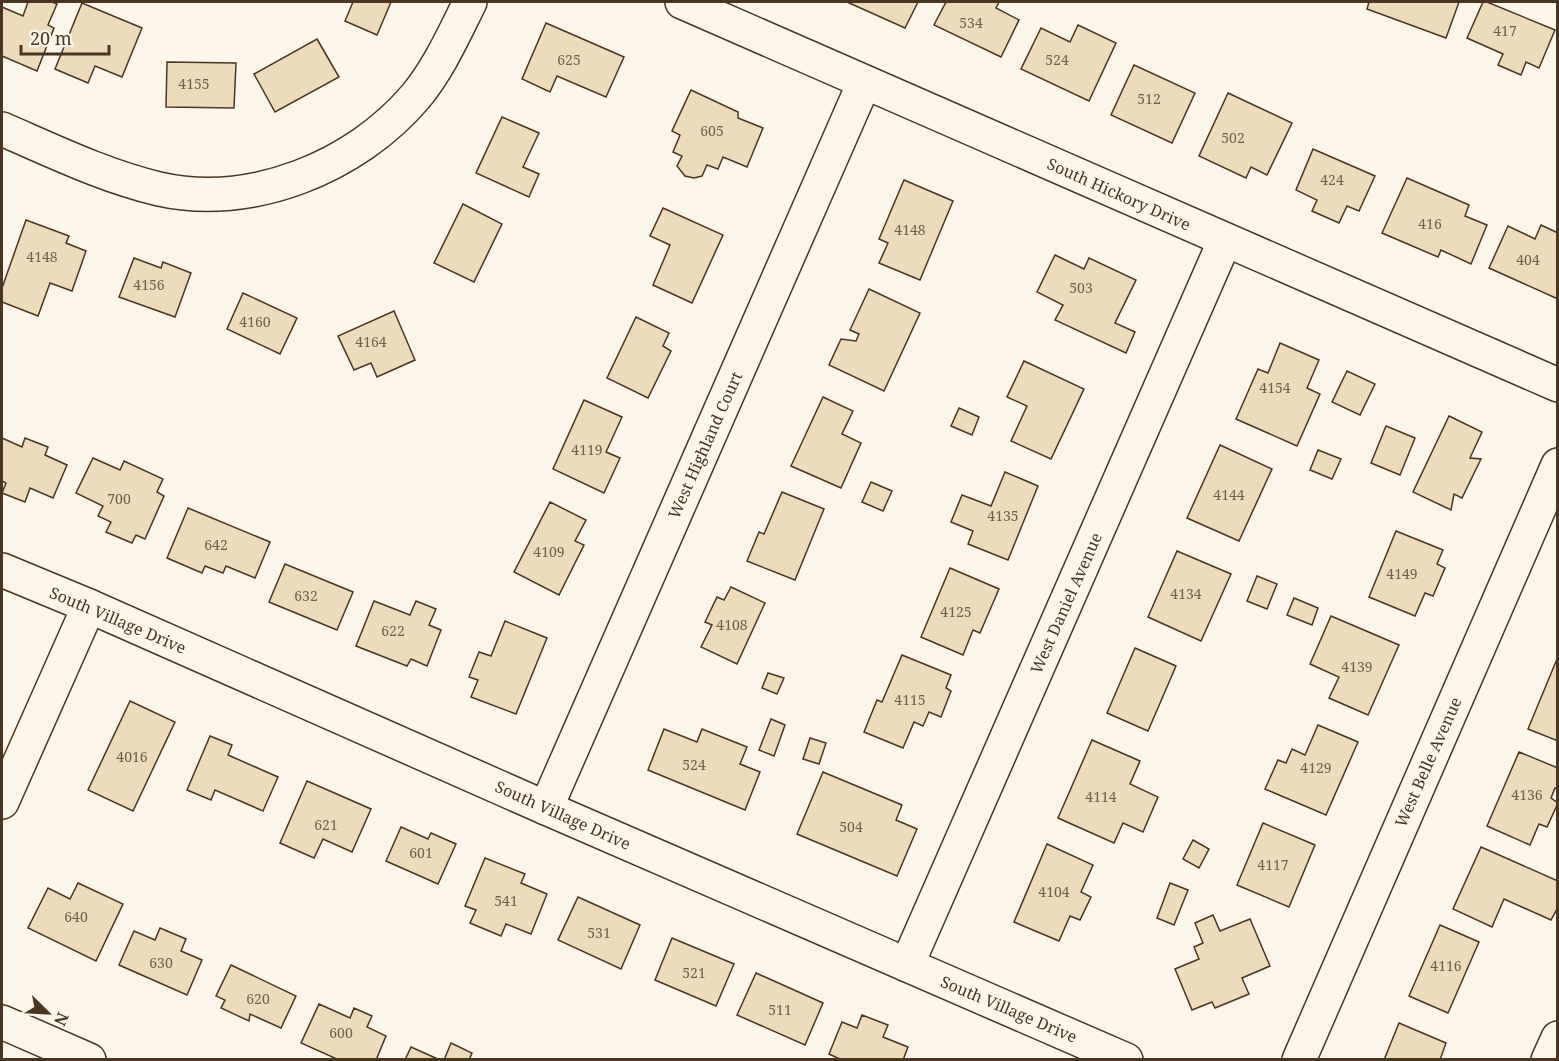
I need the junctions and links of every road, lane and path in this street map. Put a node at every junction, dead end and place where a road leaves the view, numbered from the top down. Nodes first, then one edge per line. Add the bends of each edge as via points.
1 (470, 2) edge
2 (682, 2) edge
3 (864, 83) junction
4 (2, 129) edge
5 (1225, 240) junction
6 (1557, 385) edge
7 (1557, 465) edge
8 (2, 570) edge
9 (89, 606) junction
10 (2, 801) edge
11 (546, 808) junction
12 (907, 965) junction
13 (2, 1022) edge
14 (1557, 1038) edge
15 (89, 1059) edge
16 (1126, 1059) edge
17 (1299, 1059) edge
18 (1548, 1059) edge

1 - 4 street via 437,67 417,95 399,115 314,178 209,193 161,189 121,179
2 - 3 street, South Hickory Drive
3 - 5 street, South Hickory Drive
3 - 11 street, West Highland Court
5 - 6 street, South Hickory Drive
5 - 12 street, West Daniel Avenue
7 - 17 street, West Belle Avenue
8 - 9 street, South Village Drive
9 - 10 street
9 - 11 street, South Village Drive
11 - 12 street, South Village Drive
12 - 16 street, South Village Drive
13 - 15 street
14 - 18 street

